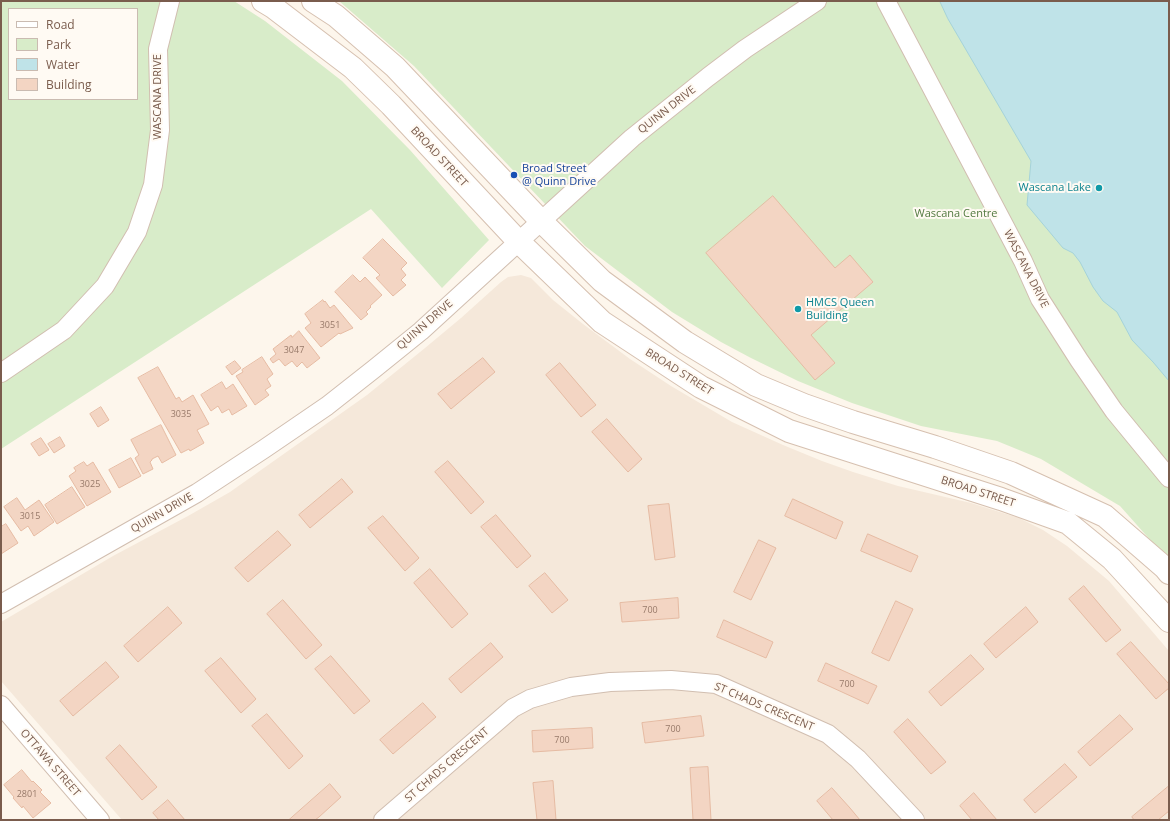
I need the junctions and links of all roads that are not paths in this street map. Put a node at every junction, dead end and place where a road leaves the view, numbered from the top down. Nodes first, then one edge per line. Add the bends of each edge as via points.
1 (170, 1) edge
2 (263, 1) edge
3 (313, 1) edge
4 (817, 1) edge
5 (886, 1) edge
6 (541, 221) junction
7 (518, 241) junction
8 (1, 373) edge
9 (1169, 478) edge
10 (1169, 573) edge
11 (1, 604) edge
12 (1169, 621) edge
13 (1, 705) edge
14 (96, 819) edge
15 (383, 820) edge
16 (915, 820) edge

1 - 8 street, WASCANA DRIVE via 158,49 160,130 153,186 137,232 105,286 64,330
2 - 7 main road, BROAD STREET via 353,68
3 - 6 main road via 336,16 396,67
4 - 6 street, QUINN DRIVE via 745,49 638,133
5 - 9 street, WASCANA DRIVE via 1023,261 1040,299 1114,411
6 - 7 street, QUINN DRIVE
6 - 10 main road via 602,281 685,342 756,385 853,422 1011,473 1105,516
7 - 11 street, QUINN DRIVE via 420,330 326,406 196,494
7 - 12 main road, BROAD STREET via 602,322 701,387 789,431 1068,523 1112,559
13 - 14 street, OTTAWA STREET
15 - 16 street, ST CHADS CRESCENT via 513,708 530,699 571,687 610,682 670,680 716,684 828,734 858,759

